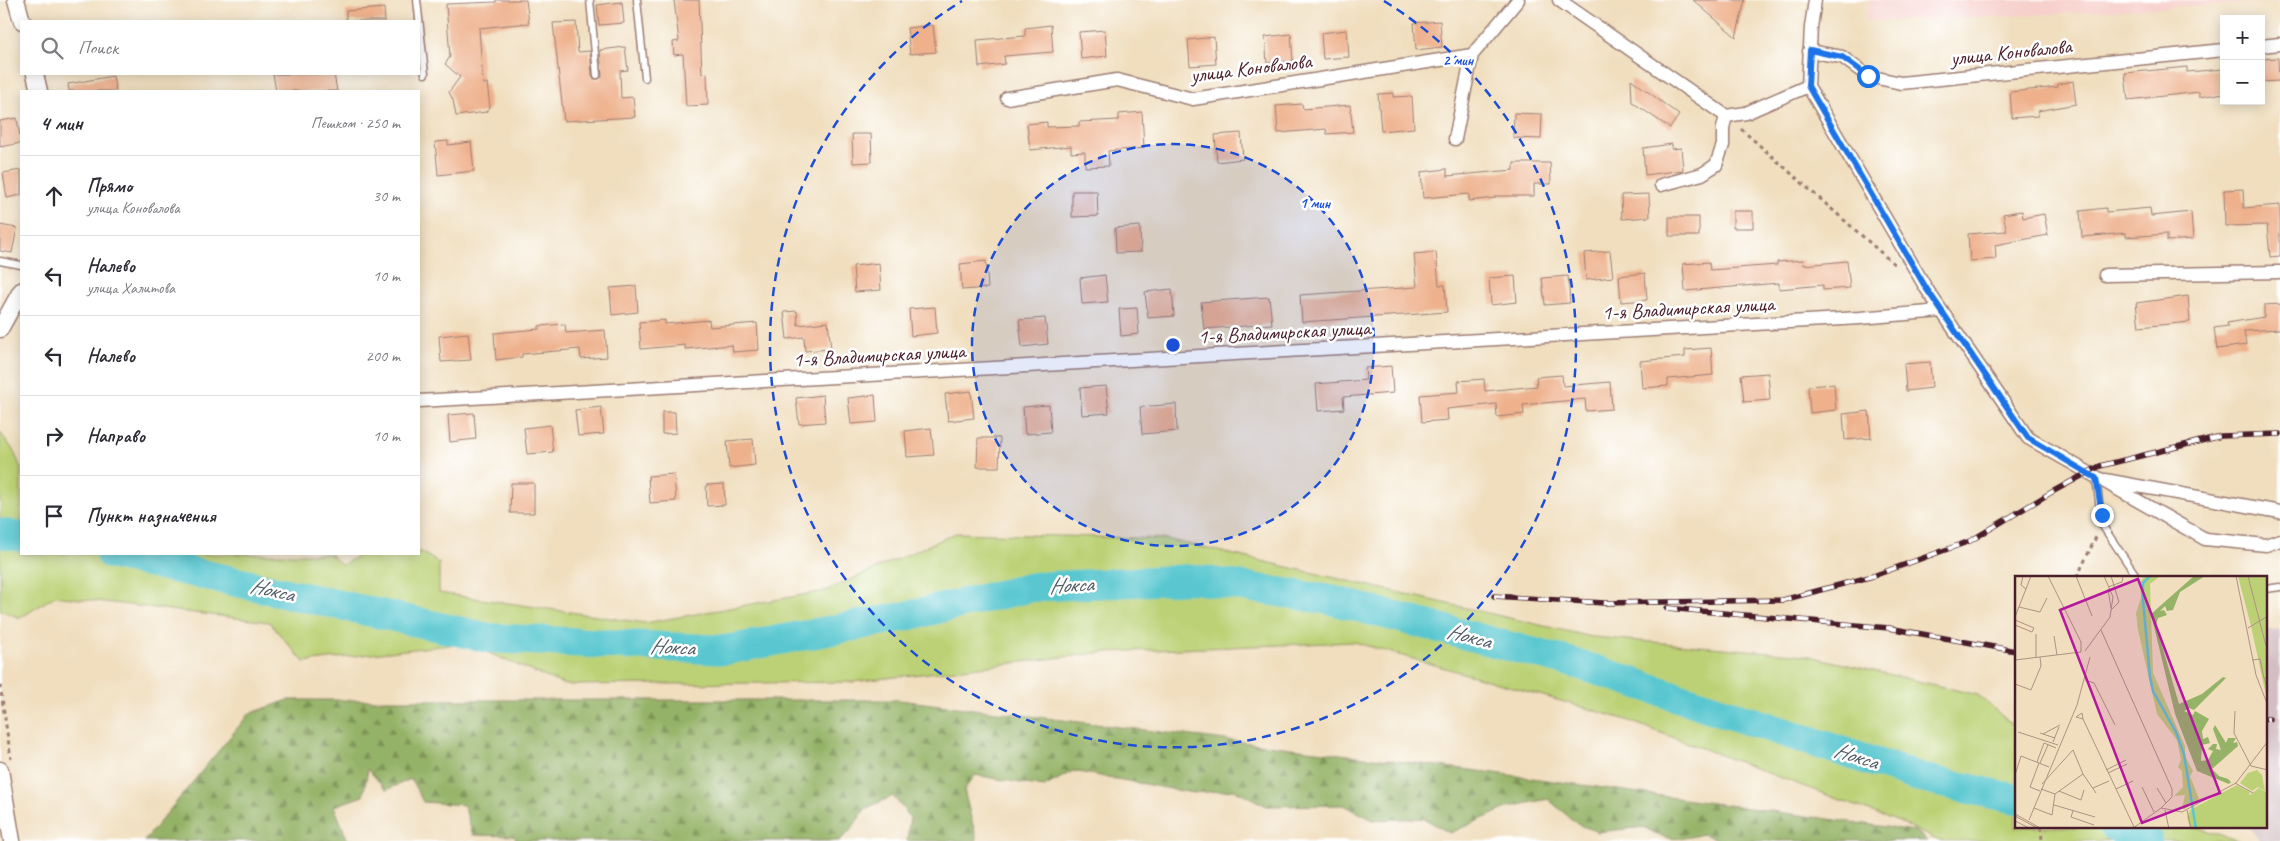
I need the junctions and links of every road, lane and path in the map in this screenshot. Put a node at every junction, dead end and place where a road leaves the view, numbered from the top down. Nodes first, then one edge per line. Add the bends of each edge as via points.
1 (16, 0) edge
2 (418, 0) edge
3 (590, 0) edge
4 (637, 0) edge
5 (1518, 0) edge
6 (1559, 0) edge
7 (1815, 0) edge
8 (22, 20) edge
9 (420, 20) edge
10 (420, 21) edge
11 (2280, 44) edge
12 (2265, 46) edge
13 (1810, 50) junction
14 (2220, 50) edge
15 (1472, 55) junction
16 (425, 74) dead end
17 (35, 75) edge
18 (597, 75) dead end
19 (645, 78) dead end
20 (1808, 86) junction
21 (39, 90) edge
22 (1007, 98) dead end
23 (1726, 116) junction
24 (1455, 139) dead end
25 (1661, 184) dead end
26 (0, 261) edge
27 (20, 265) edge
28 (1899, 269) dead end
29 (2280, 272) edge
30 (2105, 274) dead end
31 (20, 293) edge
32 (1941, 311) junction
33 (0, 329) edge
34 (420, 401) edge
35 (2096, 478) junction
36 (2280, 512) edge
37 (2102, 525) junction
38 (2280, 540) edge
39 (2077, 576) edge
40 (2136, 576) edge
41 (0, 770) edge
42 (2041, 828) edge
43 (12, 841) edge
44 (2042, 841) edge

1 - 8 street
2 - 9 lane
3 - 18 lane
4 - 19 lane
5 - 15 street
6 - 23 street
7 - 13 street
10 - 16 lane
11 - 12 street
13 - 14 street, улица Коновалова via 1842,57 1868,76 1901,83
13 - 20 street
15 - 22 street, улица Коновалова via 1193,99 1117,80
15 - 24 street
17 - 21 street
20 - 23 street via 1746,113
20 - 32 street
23 - 25 street via 1723,145 1716,165 1702,174
23 - 28 path
26 - 27 lane
29 - 30 street
31 - 33 street
32 - 34 street, 1-я Владимирская улица
32 - 35 street via 2028,438
35 - 36 street
35 - 37 lane
35 - 38 street via 2205,539 2266,544
37 - 39 path
37 - 40 lane
41 - 43 street
42 - 44 path

